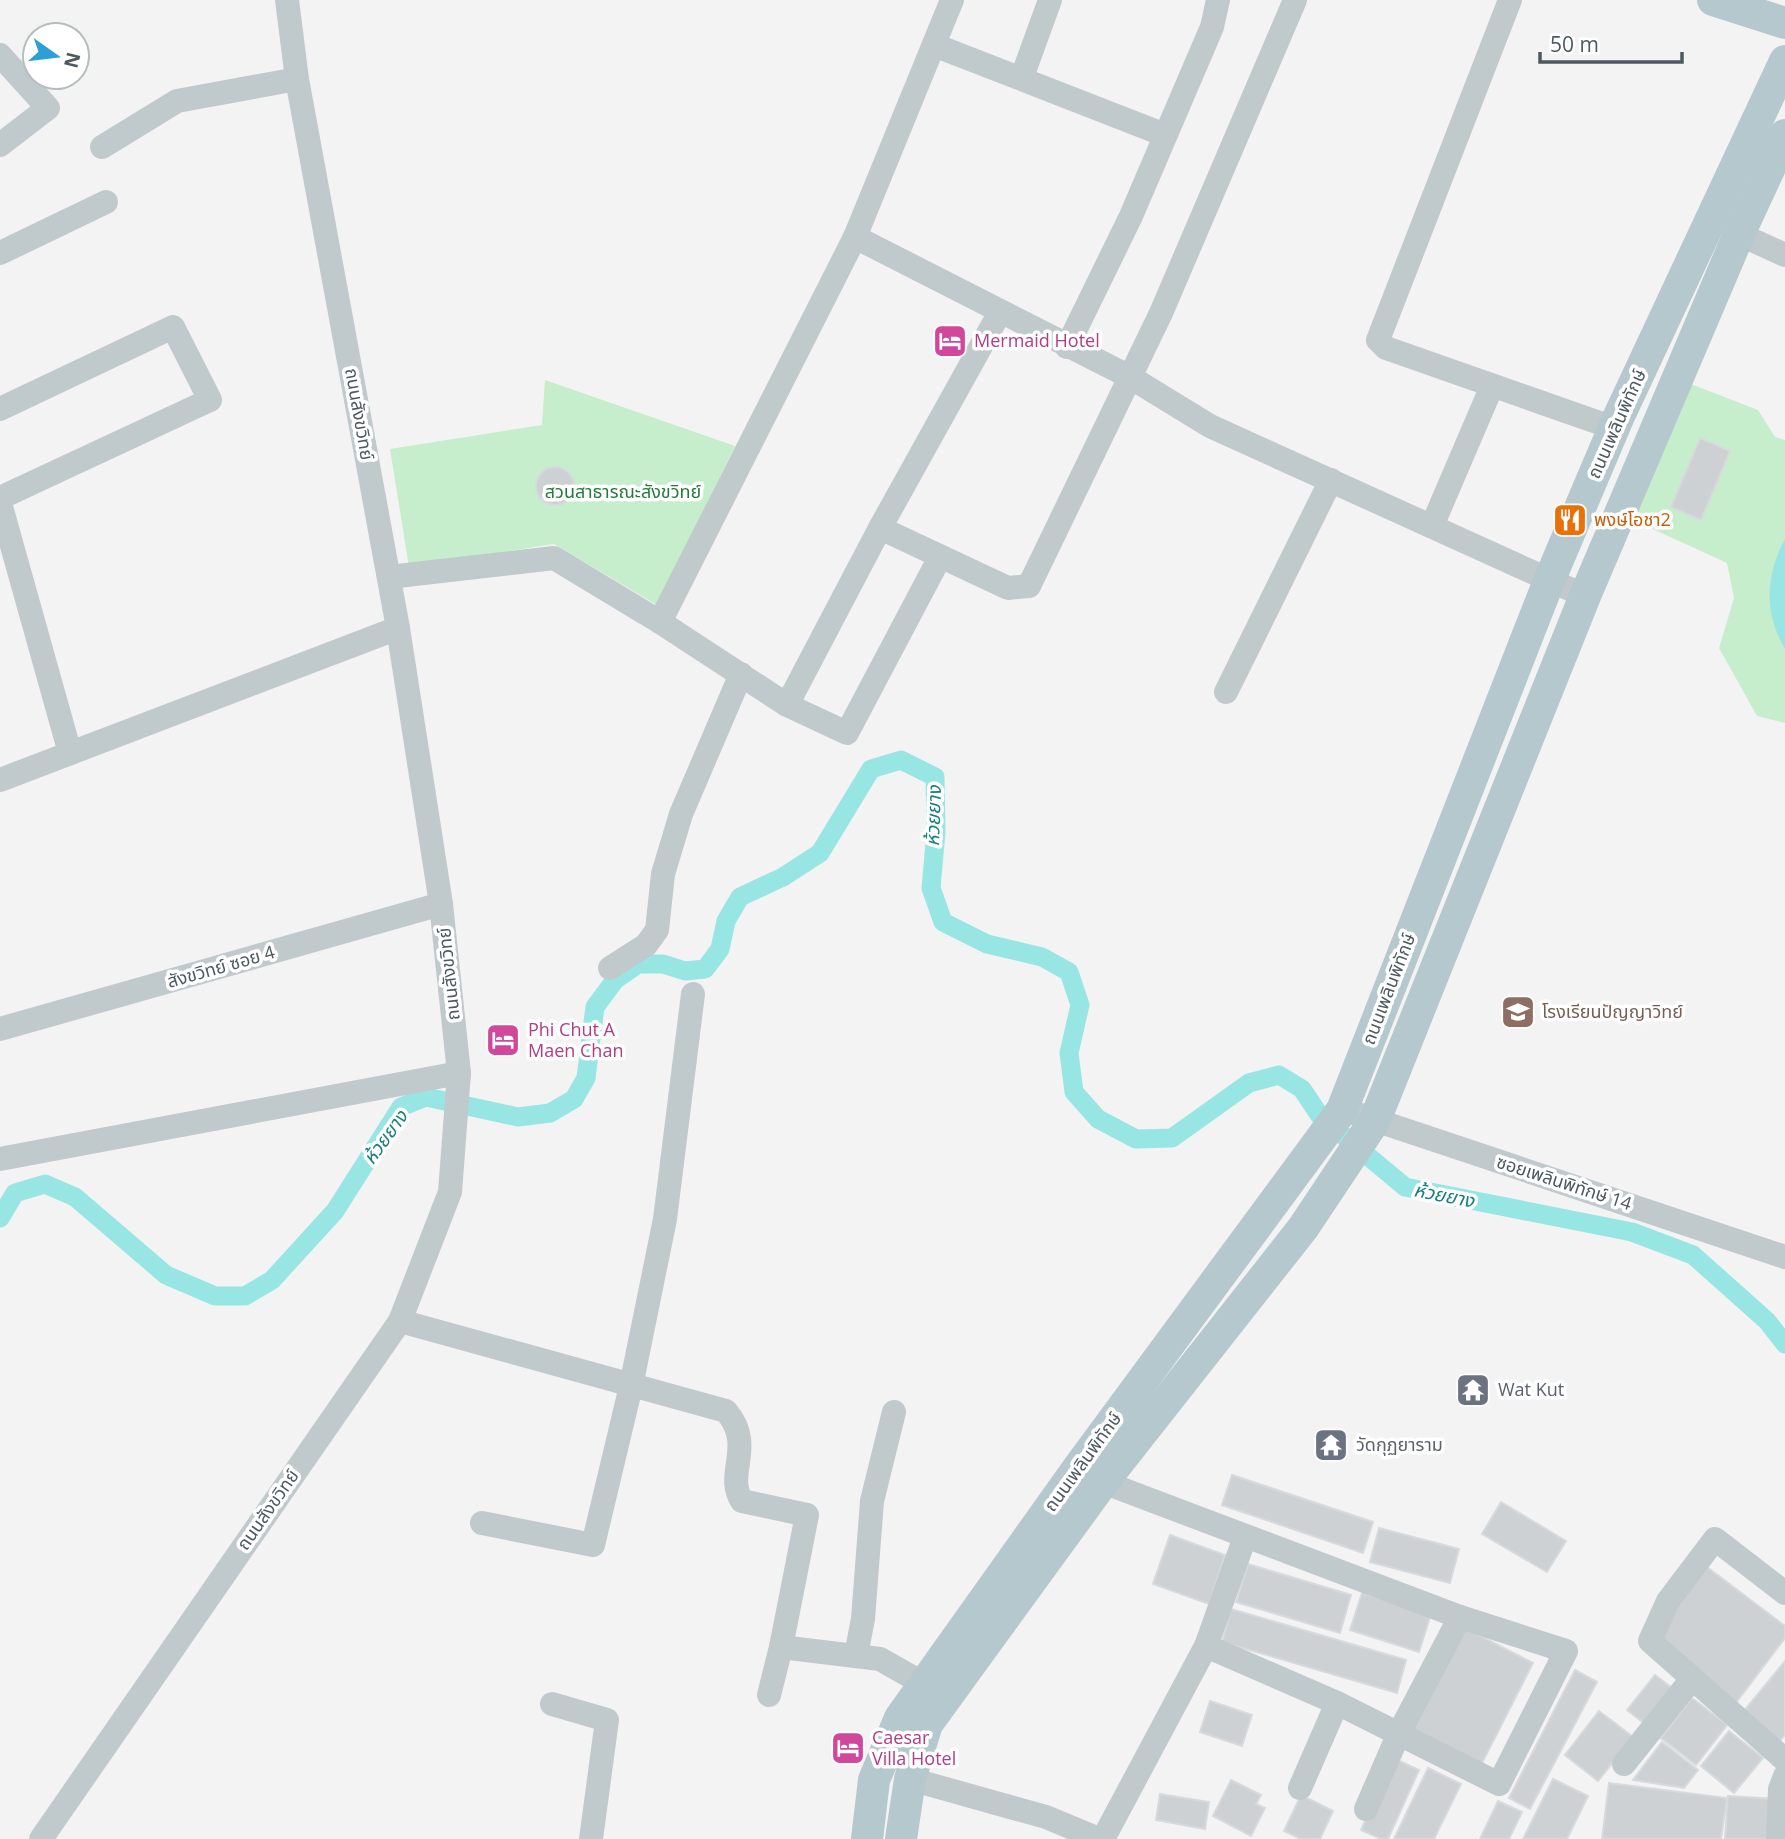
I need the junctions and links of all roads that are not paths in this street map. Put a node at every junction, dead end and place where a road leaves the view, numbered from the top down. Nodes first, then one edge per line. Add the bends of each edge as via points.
1 (287, 0) edge
2 (952, 0) edge
3 (1050, 0) edge
4 (1218, 0) edge
5 (1295, 0) edge
6 (1510, 0) edge
7 (1713, 0) edge
8 (1785, 23) edge
9 (934, 45) junction
10 (0, 55) edge
11 (1785, 61) edge
12 (1022, 77) junction
13 (297, 79) junction
14 (1165, 135) junction
15 (1785, 135) edge
16 (0, 145) edge
17 (102, 148) dead end
18 (106, 202) dead end
19 (1739, 234) junction
20 (855, 237) junction
21 (0, 253) edge
22 (1785, 255) edge
23 (1000, 312) junction
24 (1066, 347) junction
25 (1130, 377) junction
26 (1492, 386) junction
27 (0, 409) edge
28 (1614, 428) junction
29 (1331, 480) junction
30 (0, 498) edge
31 (0, 503) edge
32 (1432, 526) junction
33 (880, 528) junction
34 (940, 557) junction
35 (388, 577) junction
36 (1549, 581) junction
37 (1585, 596) junction
38 (660, 622) junction
39 (398, 628) junction
40 (741, 674) junction
41 (1226, 692) dead end
42 (787, 705) junction
43 (70, 753) junction
44 (0, 780) edge
45 (442, 904) junction
46 (610, 968) dead end
47 (692, 994) dead end
48 (0, 1029) edge
49 (459, 1073) junction
50 (1342, 1110) junction
51 (1374, 1121) junction
52 (0, 1159) edge
53 (1785, 1256) edge
54 (400, 1321) junction
55 (631, 1386) junction
56 (894, 1412) dead end
57 (1103, 1482) junction
58 (482, 1522) dead end
59 (1245, 1537) junction
60 (1785, 1593) edge
61 (1460, 1617) junction
62 (1206, 1646) junction
63 (781, 1647) junction
64 (856, 1655) junction
65 (1691, 1680) junction
66 (924, 1684) junction
67 (769, 1695) dead end
68 (1337, 1703) junction
69 (552, 1704) dead end
70 (1399, 1733) junction
71 (1785, 1760) edge
72 (1623, 1764) dead end
73 (1785, 1776) edge
74 (910, 1779) junction
75 (1300, 1788) dead end
76 (1366, 1809) dead end
77 (1089, 1836) edge
78 (41, 1839) edge
79 (591, 1839) edge
80 (867, 1839) edge
81 (901, 1839) edge
82 (1778, 1839) edge

1 - 13 street, ถนนสังขวิทย์
2 - 9 street
3 - 12 street
4 - 14 street via 1212,27
5 - 25 street
6 - 26 street via 1378,334 1386,348
7 - 8 main road
9 - 12 street
9 - 20 street
10 - 16 street via 48,108
11 - 28 main road, ถนนเพลินพิทักษ์
12 - 14 street
13 - 17 street via 177,101
13 - 35 street, ถนนสังขวิทย์
14 - 24 street
15 - 19 main road, ถนนเพลินพิทักษ์
18 - 21 street
19 - 22 street
19 - 37 main road, ถนนเพลินพิทักษ์
20 - 23 street
20 - 38 street
23 - 24 street
23 - 33 street
24 - 25 street
25 - 29 street via 1210,426
25 - 34 street via 1029,586 1008,588
26 - 28 street
26 - 32 street
27 - 30 street via 173,327 210,400
28 - 36 main road, ถนนเพลินพิทักษ์
29 - 32 street
29 - 41 street
31 - 43 street
32 - 36 street
33 - 34 street
33 - 42 street
34 - 42 street via 847,733
35 - 38 street via 554,558
35 - 39 street, ถนนสังขวิทย์
36 - 37 street
36 - 50 main road, ถนนเพลินพิทักษ์
37 - 51 main road, ถนนเพลินพิทักษ์
38 - 40 street
39 - 43 street
39 - 45 street, ถนนสังขวิทย์
40 - 42 street
40 - 46 street via 681,814 663,874 657,930 646,945
43 - 44 street
45 - 48 street, สังขวิทย์ ซอย 4
45 - 49 street, ถนนสังขวิทย์
47 - 55 street via 665,1219
49 - 52 street
49 - 54 street, ถนนสังขวิทย์ via 450,1192
50 - 51 street, ซอยเพลินพิทักษ์ 14
50 - 66 main road, ถนนเพลินพิทักษ์
51 - 53 street, ซอยเพลินพิทักษ์ 14
51 - 57 main road, ถนนเพลินพิทักษ์ via 1303,1227
54 - 55 street
54 - 78 street, ถนนสังขวิทย์
55 - 58 street via 593,1545
55 - 63 street via 726,1411 741,1442 737,1486 742,1501 807,1515
56 - 64 street via 872,1501
57 - 59 street
57 - 74 main road, ถนนเพลินพิทักษ์ via 927,1724
59 - 61 street
59 - 62 street
60 - 65 street via 1715,1539 1668,1601 1650,1641
61 - 70 street
61 - 70 street via 1566,1651 1499,1784
62 - 68 street
62 - 77 street
63 - 64 street
63 - 67 street
64 - 66 street via 880,1659
65 - 71 street
65 - 72 street
66 - 80 main road, ถนนเพลินพิทักษ์ via 900,1718 874,1780
68 - 70 street
68 - 75 street
69 - 79 street via 607,1720
70 - 76 street
73 - 82 street via 1780,1789
74 - 77 street
74 - 81 main road, ถนนเพลินพิทักษ์

